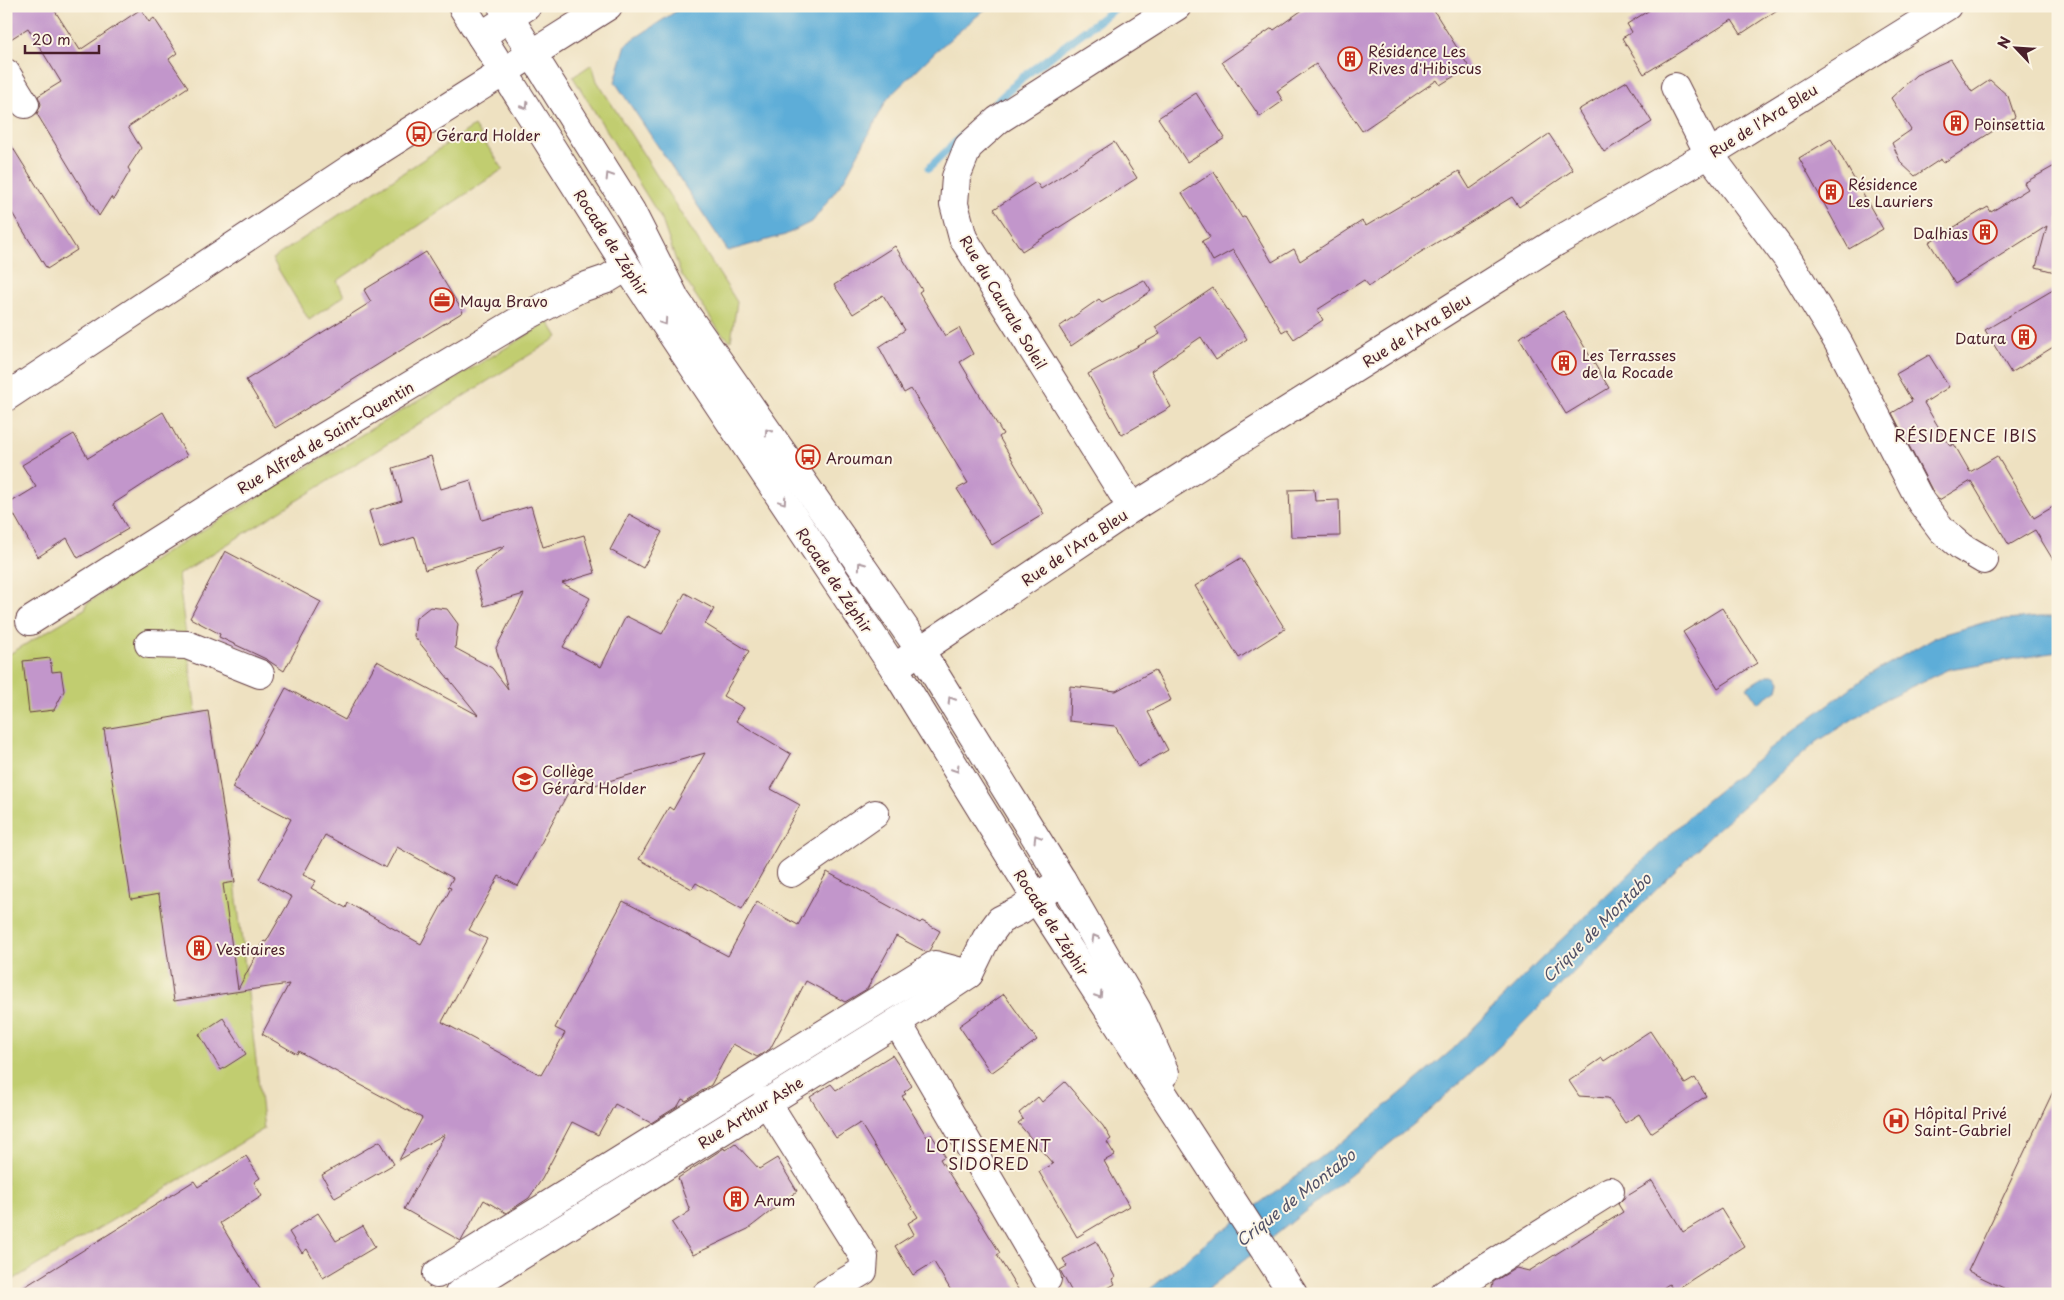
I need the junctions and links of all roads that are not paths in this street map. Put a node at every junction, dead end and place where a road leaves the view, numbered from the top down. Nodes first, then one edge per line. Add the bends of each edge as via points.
1 (462, 6) edge
2 (608, 6) edge
3 (1177, 6) edge
4 (1948, 6) edge
5 (513, 10) edge
6 (481, 36) junction
7 (532, 54) junction
8 (504, 71) junction
9 (6, 73) edge
10 (1676, 87) dead end
11 (26, 104) dead end
12 (1709, 154) junction
13 (627, 267) junction
14 (6, 397) edge
15 (1132, 508) junction
16 (1984, 560) dead end
17 (30, 621) dead end
18 (149, 644) dead end
19 (920, 650) junction
20 (894, 668) junction
21 (260, 674) dead end
22 (875, 814) dead end
23 (792, 873) dead end
24 (1062, 880) junction
25 (1028, 904) junction
26 (969, 974) junction
27 (897, 1022) junction
28 (766, 1102) junction
29 (1203, 1156) junction
30 (1610, 1191) dead end
31 (437, 1274) dead end
32 (1047, 1279) dead end
33 (459, 1294) edge
34 (825, 1294) edge
35 (1293, 1294) edge
36 (1445, 1294) edge

1 - 6 street, Rocade de Zéphir
2 - 7 street
3 - 15 street, Rue du Caurale Soleil via 998,120 968,147 956,177 954,204 963,238
4 - 12 street, Rue de l'Ara Bleu
5 - 6 street
5 - 7 street, Rocade de Zéphir
6 - 8 street, Rocade de Zéphir
7 - 8 street
19 -> 7 street, Rocade de Zéphir via 676,300 631,211
8 -> 13 street, Rocade de Zéphir
8 - 14 street
9 - 11 street
10 - 12 street
12 - 15 street, Rue de l'Ara Bleu via 1556,242
12 - 16 street via 1787,258 1823,317 1920,502 1942,530
13 - 17 street, Rue Alfred de Saint-Quentin via 525,317 272,468
13 -> 20 street, Rocade de Zéphir
15 - 19 street, Rue de l'Ara Bleu
18 - 21 street via 187,645
19 - 20 street, Rue de l'Ara Bleu
24 -> 19 street, Rocade de Zéphir
20 -> 25 street, Rocade de Zéphir
22 - 23 street
24 - 25 street
29 -> 24 street, Rocade de Zéphir via 1137,1010
25 - 26 street via 1000,920 986,939
25 -> 29 street, Rocade de Zéphir
26 - 27 street, Rue Arthur Ashe
26 - 31 street via 935,965
27 - 28 street, Rue Arthur Ashe
27 - 32 street
28 - 33 street, Rue Arthur Ashe
28 - 34 street via 864,1257 862,1271
29 - 35 street, Rocade de Zéphir
30 - 36 street

